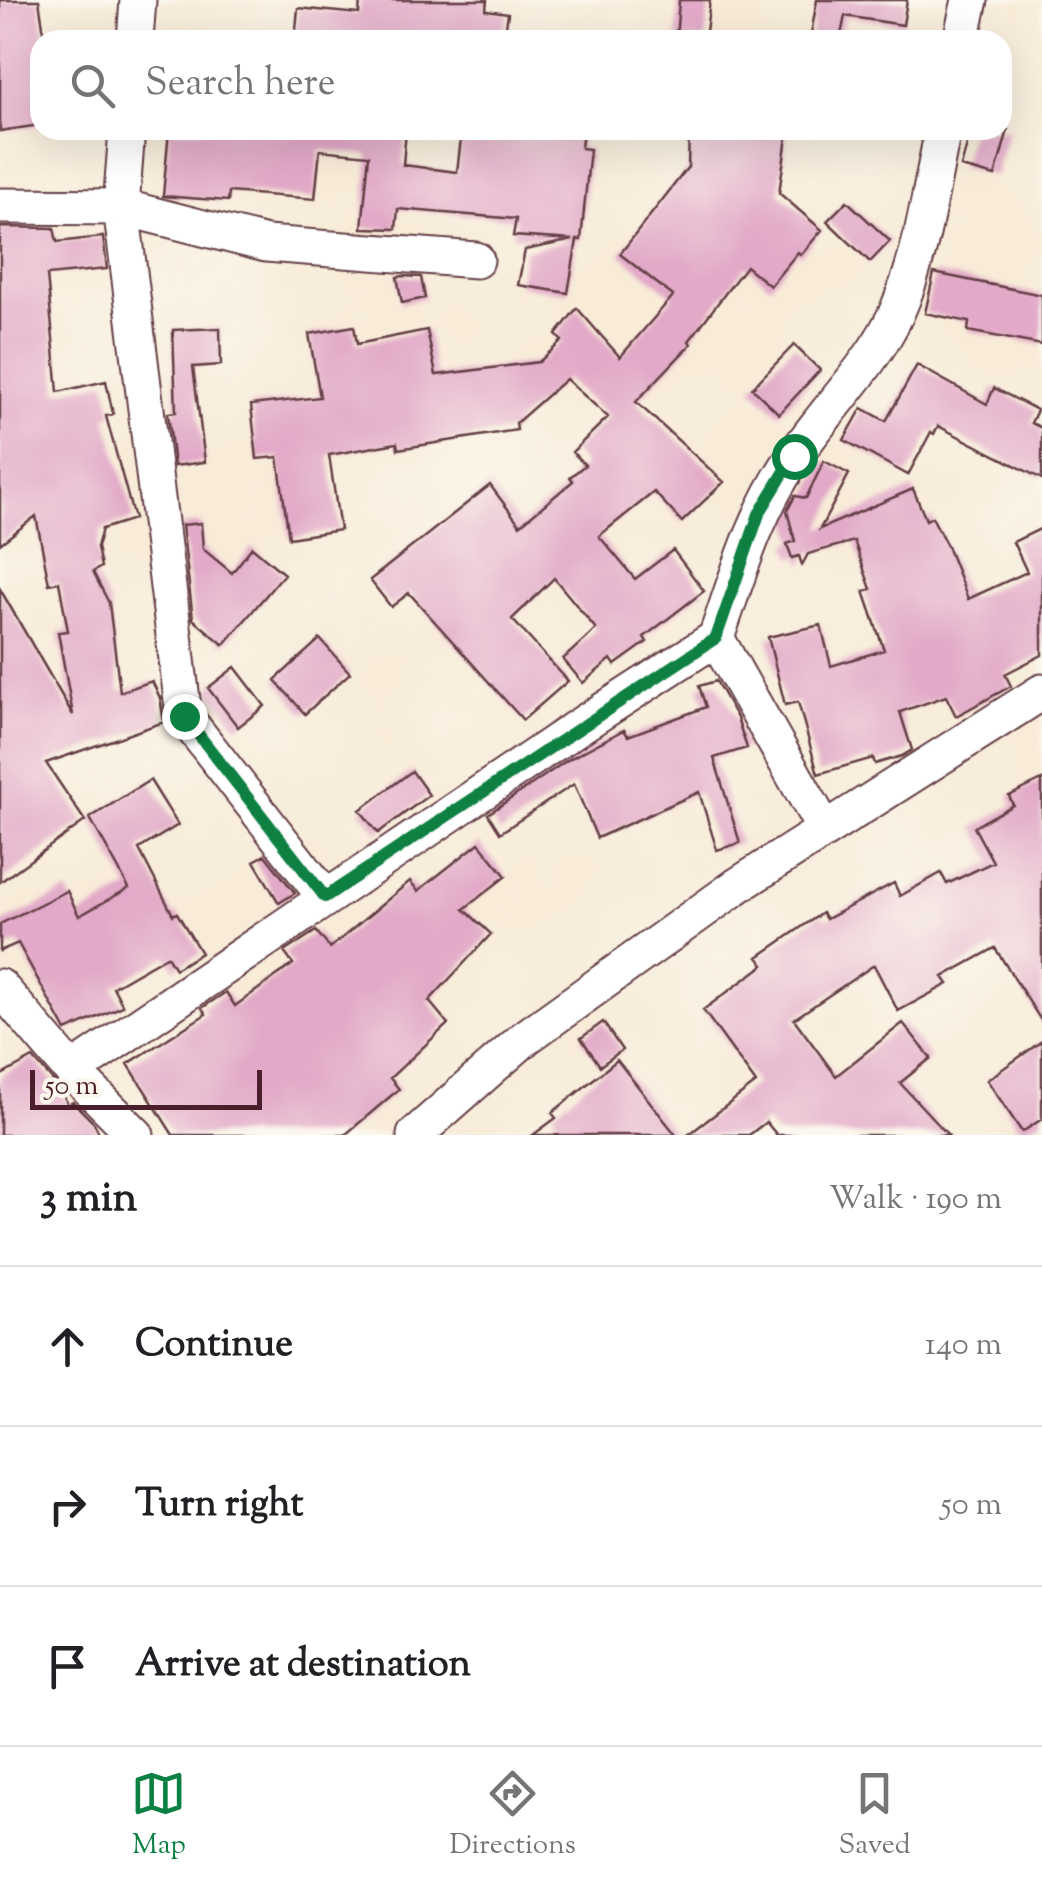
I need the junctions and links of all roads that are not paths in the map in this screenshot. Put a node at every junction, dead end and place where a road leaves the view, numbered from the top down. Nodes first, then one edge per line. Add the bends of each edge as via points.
1 (138, 0) edge
2 (970, 0) edge
3 (135, 30) edge
4 (962, 30) edge
5 (126, 140) edge
6 (941, 140) edge
7 (0, 206) edge
8 (120, 207) junction
9 (476, 260) dead end
10 (716, 638) junction
11 (1042, 692) edge
12 (825, 830) junction
13 (325, 897) junction
14 (0, 988) edge
15 (72, 1071) junction
16 (136, 1135) edge
17 (415, 1135) edge

1 - 3 street
2 - 4 street
5 - 8 street
6 - 10 street via 917,262 894,318 759,514
7 - 8 street
8 - 9 street via 266,244
8 - 13 street via 184,716
10 - 12 street
10 - 13 street
11 - 12 street
12 - 17 street via 525,1038
13 - 15 street
14 - 15 street
15 - 16 street

